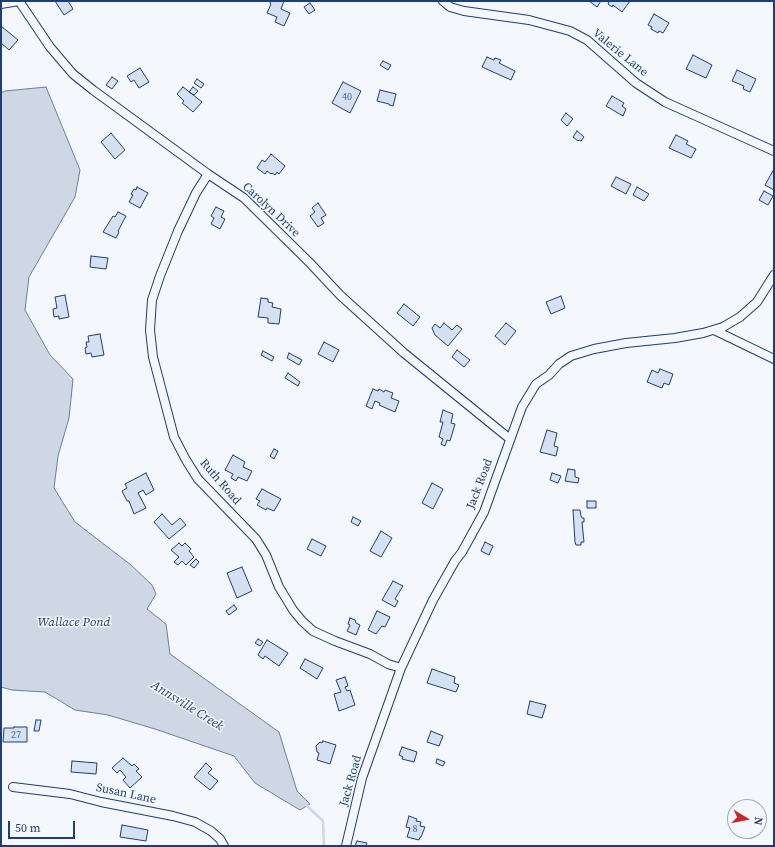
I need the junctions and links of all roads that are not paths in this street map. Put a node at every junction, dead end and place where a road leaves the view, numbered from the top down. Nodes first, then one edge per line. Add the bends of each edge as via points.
1 (19, 1) edge
2 (442, 1) edge
3 (1, 4) edge
4 (774, 151) edge
5 (208, 174) junction
6 (774, 275) edge
7 (714, 330) junction
8 (774, 359) edge
9 (510, 439) junction
10 (401, 668) junction
11 (13, 787) dead end
12 (224, 846) edge
13 (346, 846) edge

1 - 3 street
1 - 5 street, Carolyn Drive via 50,47 73,74
2 - 4 street, Valerie Lane via 450,7 464,11 529,20 570,31 587,40 636,83 665,102
5 - 9 street, Carolyn Drive via 244,198 346,301 404,353
5 - 10 street, Ruth Road via 178,231 152,300 152,357 174,437 198,479 256,539 279,586 302,621 313,631
6 - 7 street, Jack Road via 757,302 740,317
7 - 8 street
7 - 9 street, Jack Road via 675,338 620,344 571,356 536,384 522,407
9 - 10 street, Jack Road via 484,512 433,600
10 - 13 street, Jack Road via 362,778
11 - 12 street, Susan Lane via 70,794 195,822 211,831

